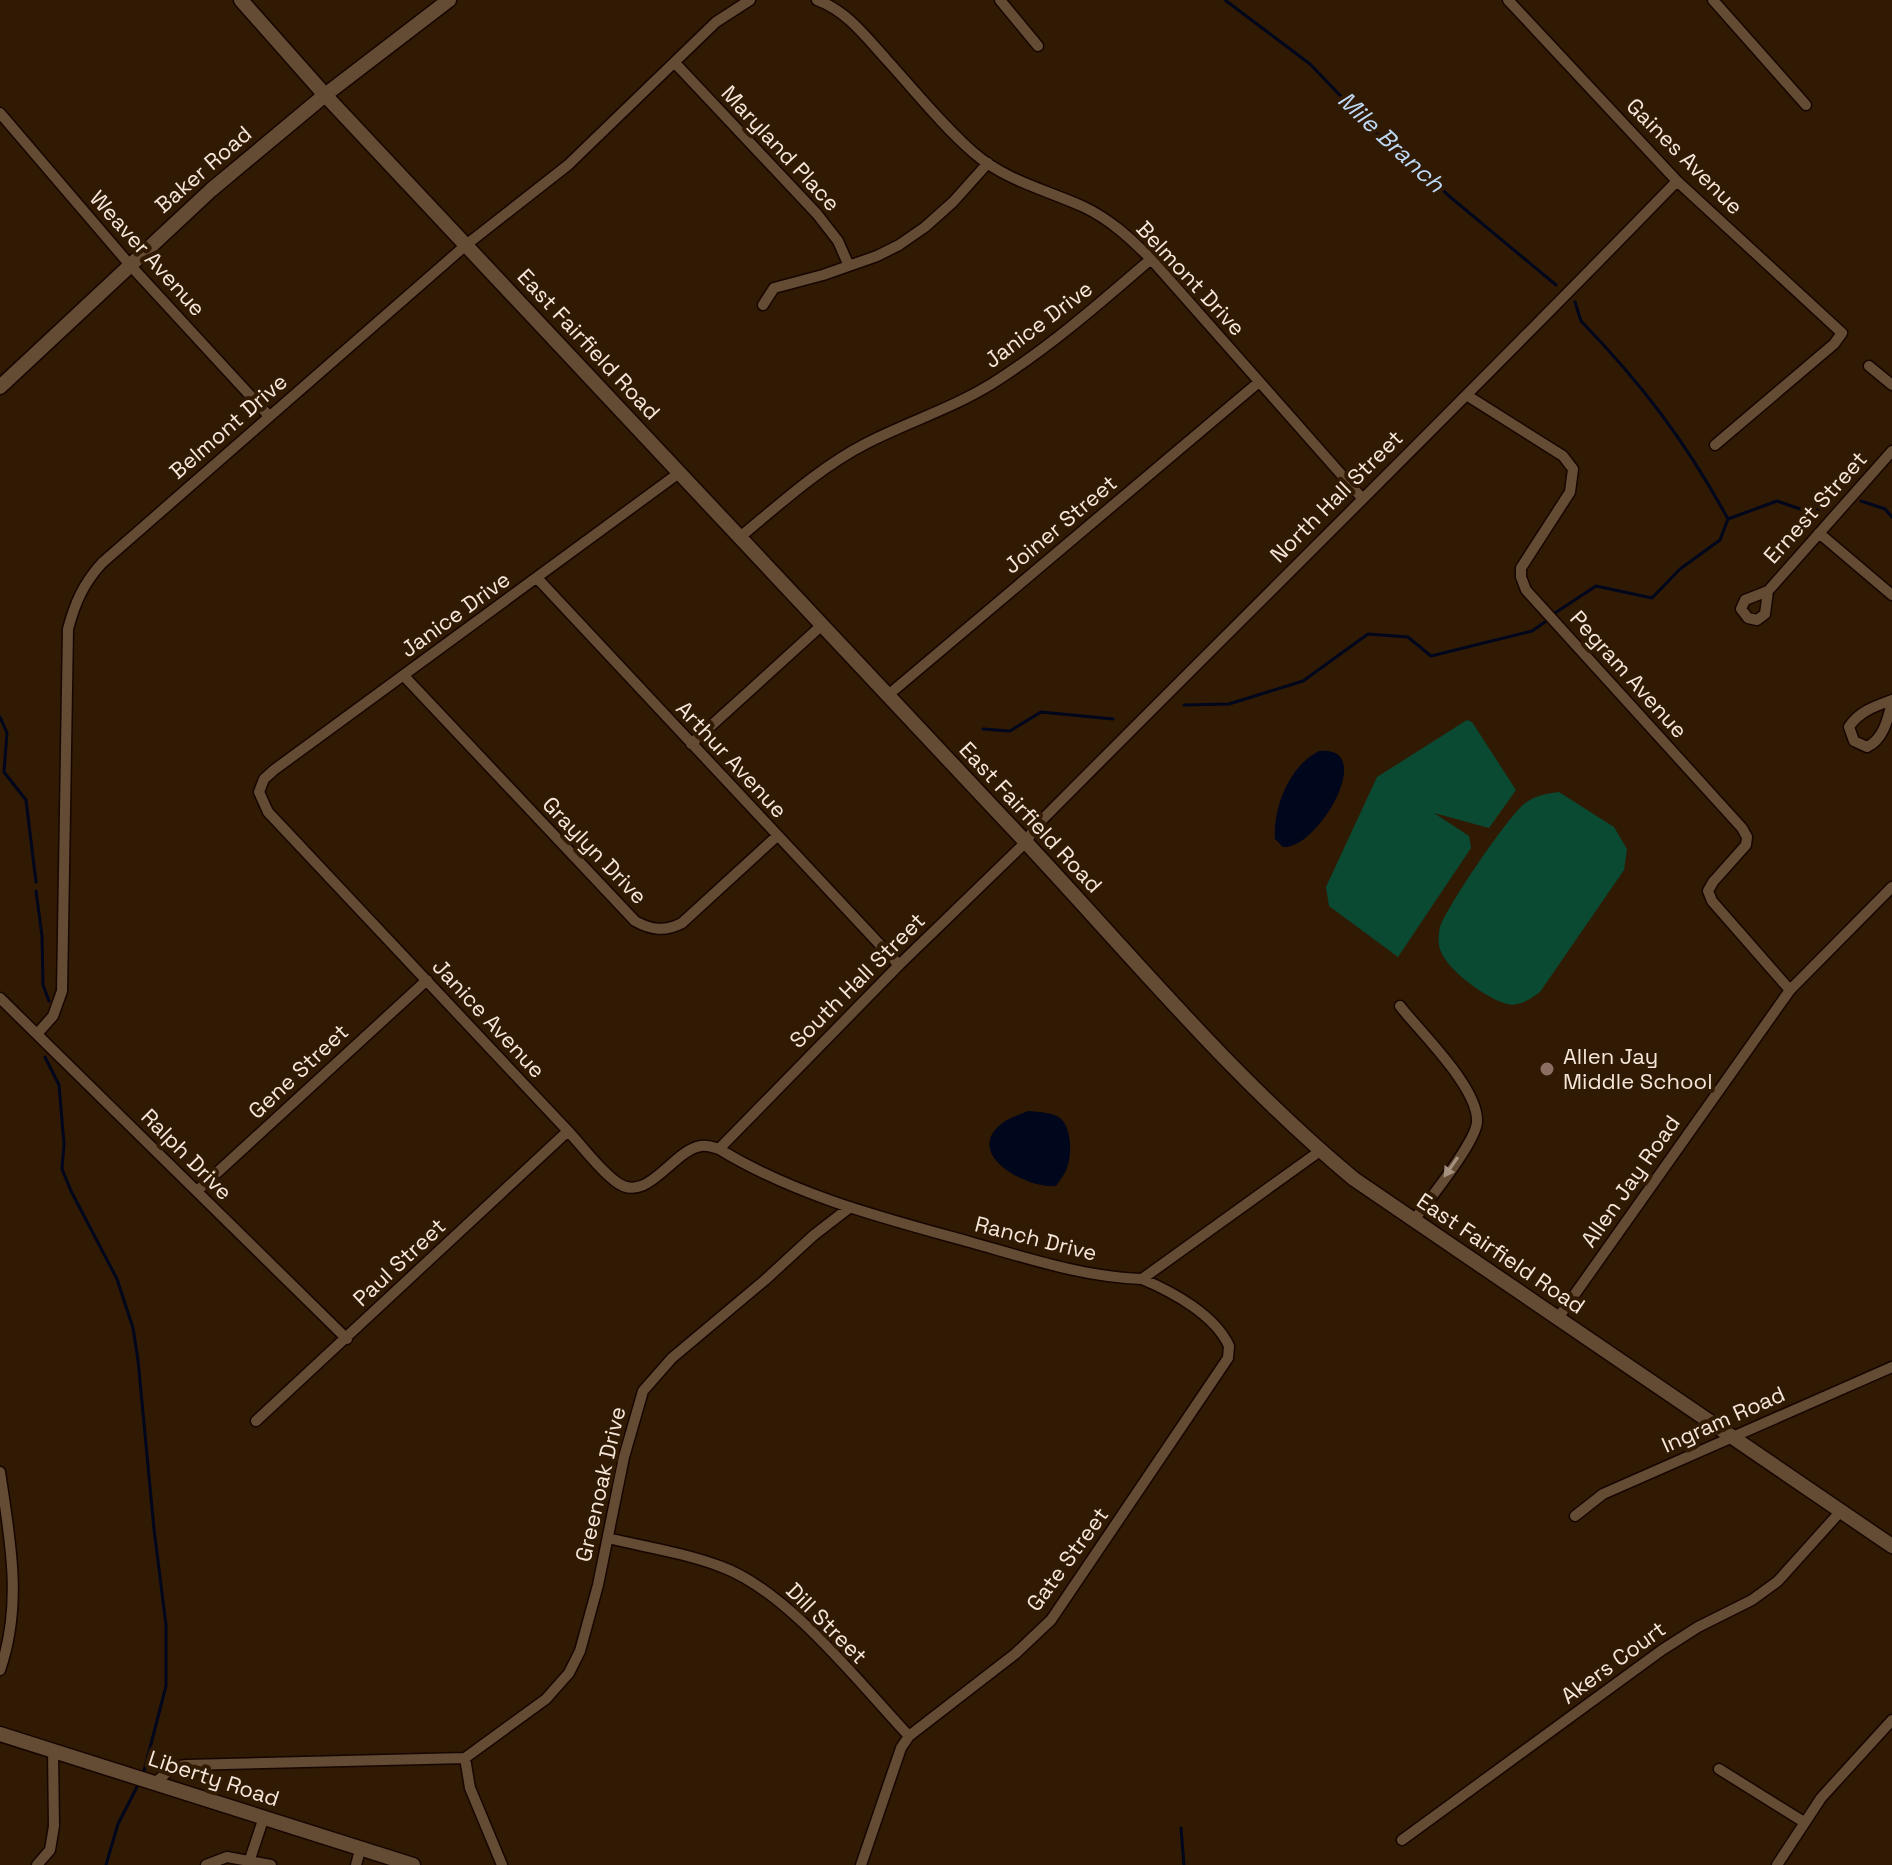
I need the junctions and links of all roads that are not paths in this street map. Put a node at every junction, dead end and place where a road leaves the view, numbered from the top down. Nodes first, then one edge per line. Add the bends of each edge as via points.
1 (241, 0) edge
2 (449, 0) edge
3 (750, 0) edge
4 (817, 0) edge
5 (1000, 0) edge
6 (1508, 0) edge
7 (1713, 0) edge
8 (1038, 46) dead end
9 (675, 63) junction
10 (325, 95) junction
11 (1806, 105) dead end
12 (0, 113) edge
13 (988, 163) junction
14 (1677, 181) junction
15 (466, 245) junction
16 (1151, 259) junction
17 (130, 265) junction
18 (849, 266) junction
19 (763, 305) dead end
20 (1869, 366) dead end
21 (1259, 382) junction
22 (1892, 385) edge
23 (0, 387) edge
24 (1468, 396) junction
25 (269, 416) junction
26 (1715, 445) dead end
27 (1892, 451) edge
28 (679, 473) junction
29 (1362, 498) junction
30 (1819, 533) junction
31 (740, 537) junction
32 (538, 579) junction
33 (1768, 591) dead end
34 (1892, 595) edge
35 (822, 625) junction
36 (404, 676) junction
37 (887, 696) junction
38 (1892, 701) edge
39 (691, 744) junction
40 (259, 792) joint
41 (777, 836) junction
42 (1026, 842) junction
43 (1892, 887) edge
44 (899, 965) junction
45 (427, 980) junction
46 (1790, 990) junction
47 (0, 998) edge
48 (1400, 1006) dead end
49 (37, 1034) junction
50 (568, 1131) junction
51 (719, 1149) junction
52 (1320, 1151) junction
53 (197, 1191) junction
54 (849, 1208) junction
55 (1414, 1220) junction
56 (1142, 1279) junction
57 (1558, 1318) junction
58 (347, 1339) junction
59 (1892, 1367) edge
60 (256, 1421) dead end
61 (1730, 1437) junction
62 (0, 1472) edge
63 (1840, 1512) junction
64 (1575, 1516) dead end
65 (608, 1538) junction
66 (1892, 1546) edge
67 (0, 1670) edge
68 (1892, 1720) edge
69 (0, 1734) edge
70 (909, 1736) junction
71 (53, 1750) junction
72 (465, 1758) junction
73 (1719, 1769) dead end
74 (156, 1782) junction
75 (264, 1817) junction
76 (1804, 1822) junction
77 (1402, 1840) dead end
78 (360, 1850) junction
79 (250, 1859) junction
80 (37, 1865) edge
81 (206, 1865) edge
82 (271, 1865) edge
83 (356, 1865) edge
84 (413, 1865) edge
85 (502, 1865) edge
86 (861, 1865) edge
87 (1777, 1865) edge

1 - 10 main road, East Fairfield Road
2 - 10 main road, Baker Road
3 - 9 street, Belmont Drive via 730,10
4 - 13 street, Belmont Drive via 857,26 951,131
5 - 8 street
6 - 14 street, Gaines Avenue
7 - 11 street
9 - 15 street, Belmont Drive via 568,165
9 - 18 street, Maryland Place via 817,214
10 - 15 main road, East Fairfield Road
10 - 17 main road, Baker Road
12 - 17 street, Weaver Avenue
13 - 16 street, Belmont Drive via 1113,223
13 - 18 street via 925,227
14 - 24 street, North Hall Street
14 - 26 street, Gaines Avenue via 1842,333
15 - 25 street, Belmont Drive
15 - 28 main road, East Fairfield Road
16 - 21 street, Belmont Drive
16 - 31 street, Janice Drive via 1032,357 945,409 837,460
17 - 23 main road, Baker Road
17 - 25 street, Weaver Avenue
18 - 19 street via 774,288
20 - 22 street
21 - 29 street, Belmont Drive
21 - 37 street, Joiner Street
24 - 29 street, North Hall Street
24 - 46 street, Pegram Avenue via 1563,456 1573,469 1570,492 1521,568 1526,590 1742,828 1746,845 1708,891
25 - 49 street, Belmont Drive via 102,563 75,601 66,665 62,991 53,1016
27 - 30 street, Ernest Street
28 - 31 main road, East Fairfield Road
28 - 32 street, Janice Drive
29 - 42 street, North Hall Street via 1036,826
30 - 33 street, Ernest Street
30 - 34 street
31 - 35 main road, East Fairfield Road
32 - 36 street, Janice Drive
32 - 39 street, Arthur Avenue
35 - 37 main road, East Fairfield Road
35 - 39 street
36 - 40 street, Janice Drive via 274,770
36 - 41 street, Graylyn Drive via 645,927 664,929 682,923
37 - 42 main road, East Fairfield Road
38 - 38 street via 1852,722 1854,741 1867,747 1874,744
39 - 41 street, Arthur Avenue
40 - 45 street, Janice Avenue via 268,812
41 - 44 street, Arthur Avenue
42 - 44 street, South Hall Street
42 - 52 main road, East Fairfield Road via 1193,1024
43 - 46 street, Allen Jay Road
44 - 51 street, South Hall Street
45 - 50 street, Janice Avenue
45 - 53 street, Gene Street
46 - 57 street, Allen Jay Road
47 - 49 street, Ralph Drive
48 -> 55 street via 1473,1099 1477,1123
49 - 53 street, Ralph Drive
50 - 51 street, Janice Avenue via 617,1183 630,1187 644,1186 690,1149
50 - 58 street, Paul Street
51 - 54 street, Ranch Drive
52 - 55 main road, East Fairfield Road
52 - 56 street
53 - 58 street, Ralph Drive
54 - 56 street, Ranch Drive via 1069,1270
54 - 65 street, Greenoak Drive via 672,1358 643,1391
55 - 57 main road, East Fairfield Road
56 - 70 street, Gate Street via 1215,1326 1229,1346 1228,1358 1051,1620
57 - 61 main road, East Fairfield Road
58 - 60 street, Paul Street
59 - 61 street, Ingram Road
61 - 63 main road, East Fairfield Road
61 - 64 street, Ingram Road via 1603,1494
62 - 67 street via 14,1588 12,1630
63 - 66 main road, East Fairfield Road
63 - 77 street, Akers Court via 1778,1581 1662,1650
65 - 70 street, Dill Street via 722,1567 766,1591
65 - 72 street, Greenoak Drive via 574,1666 546,1699
68 - 76 street
69 - 71 main road, Liberty Road
70 - 86 street, Gate Street
71 - 74 main road, Liberty Road
71 - 80 street via 54,1826 50,1850
72 - 74 street via 186,1765 173,1767
72 - 85 street via 470,1788
73 - 76 street
74 - 75 main road, Liberty Road
75 - 78 main road, Liberty Road
75 - 79 street
76 - 87 street
78 - 83 street
78 - 84 main road, Liberty Road
79 - 81 street via 227,1857
79 - 82 street

